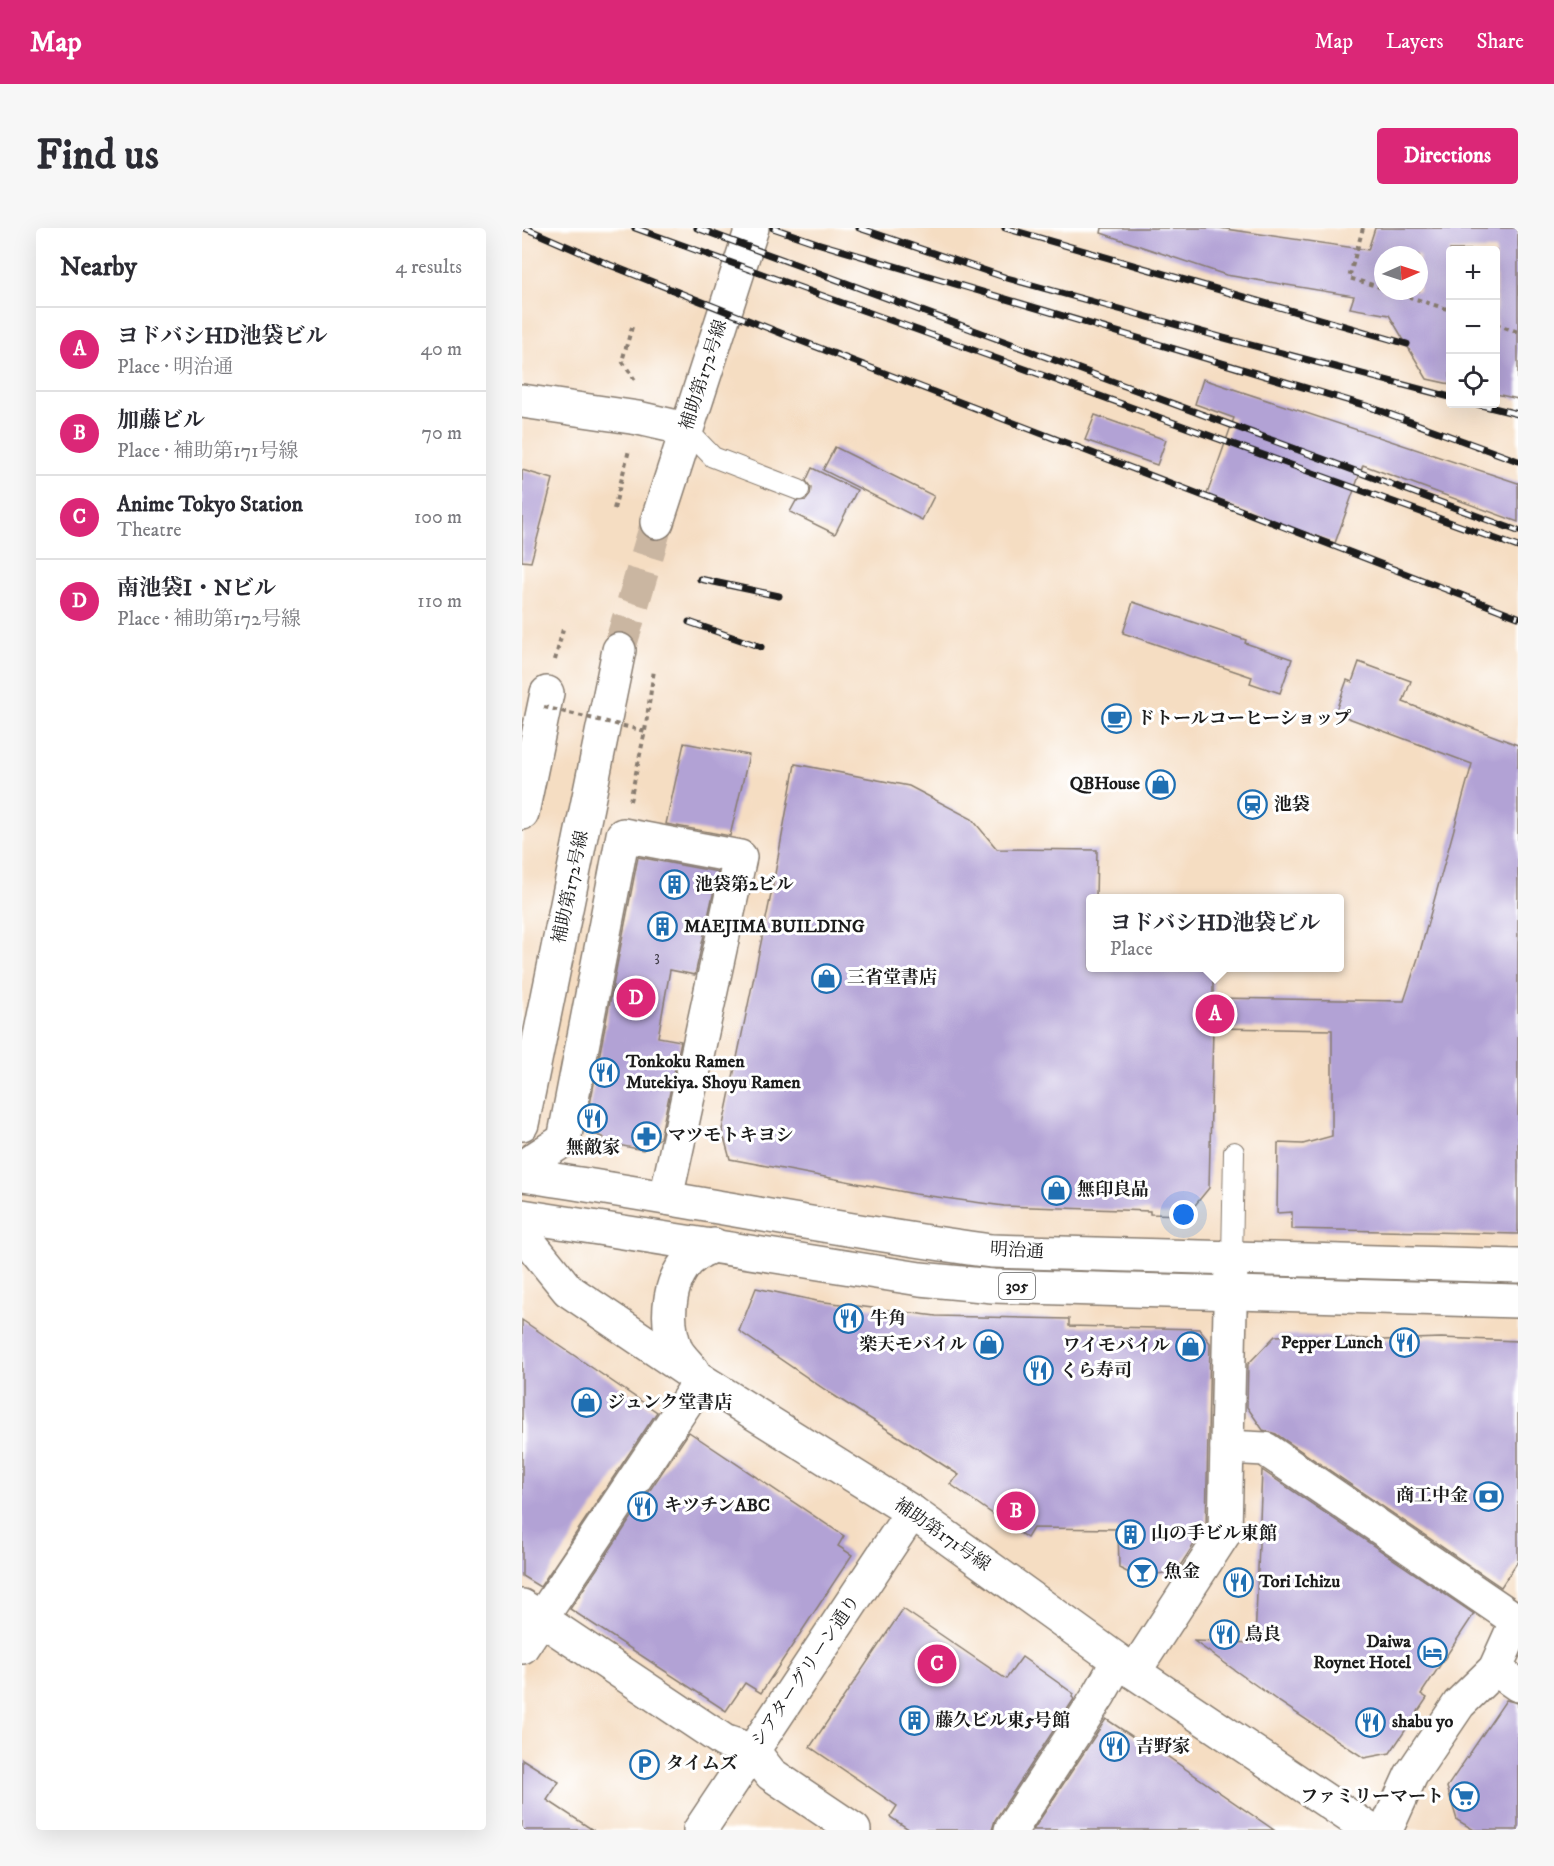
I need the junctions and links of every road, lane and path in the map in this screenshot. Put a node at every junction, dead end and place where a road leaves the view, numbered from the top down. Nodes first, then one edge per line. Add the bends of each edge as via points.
1 (752, 228) edge
2 (1363, 228) edge
3 (1374, 285) edge
4 (1419, 300) edge
5 (1446, 309) edge
6 (1500, 325) edge
7 (632, 327) dead end
8 (1518, 332) edge
9 (638, 385) dead end
10 (522, 401) edge
11 (686, 429) junction
12 (629, 450) dead end
13 (798, 490) dead end
14 (614, 508) dead end
15 (657, 522) tunnel mouth
16 (619, 650) tunnel mouth
17 (654, 670) dead end
18 (545, 700) joint
19 (645, 731) junction
20 (522, 813) edge
21 (623, 836) junction
22 (522, 1124) edge
23 (1234, 1152) dead end
24 (522, 1167) edge
25 (522, 1175) edge
26 (666, 1198) junction
27 (522, 1216) edge
28 (522, 1233) edge
29 (714, 1245) junction
30 (1232, 1259) junction
31 (1518, 1266) edge
32 (1230, 1293) junction
33 (1518, 1301) edge
34 (701, 1380) junction
35 (1227, 1447) junction
36 (912, 1512) junction
37 (532, 1612) edge
38 (1517, 1619) edge
39 (522, 1647) edge
40 (1126, 1666) junction
41 (1506, 1677) edge
42 (753, 1750) junction
43 (700, 1830) edge
44 (854, 1830) edge
45 (1011, 1830) edge
46 (1370, 1830) edge
47 (1386, 1830) edge

1 - 11 street, 補助第172号線
2 - 3 path via 1349,278
4 - 5 path
6 - 8 path
7 - 9 path via 622,361
10 - 11 street
11 - 13 lane via 713,457
11 - 15 street, 補助第172号線
12 - 14 path
16 - 22 street, 補助第172号線
17 - 19 path
18 - 19 path, bridge
18 - 20 street
19 - 21 path
21 - 24 street via 564,1140
21 - 26 street via 740,856
23 - 30 lane
25 - 26 street, 明治通 / 305
26 - 30 street, 明治通 / 305 via 991,1251
27 - 29 street, 明治通 / 305
28 - 34 street, 補助第171号線 via 568,1290
29 - 32 street, 明治通 / 305 via 930,1280 993,1286
29 - 34 street via 696,1254 681,1271 670,1301 676,1350
30 - 31 street, 明治通 / 305
30 - 32 street
32 - 33 street, 明治通 / 305
32 - 35 street
34 - 36 street, 補助第171号線
34 - 37 street
35 - 38 street via 1265,1449
35 - 40 street via 1225,1533
36 - 40 street, 補助第171号線
36 - 42 street, シアターグリーン通り
37 - 39 street
37 - 42 street via 724,1741
38 - 41 street
40 - 45 street via 1099,1695
40 - 46 street, 補助第171号線
41 - 47 street via 1459,1704 1411,1775
42 - 43 street, シアターグリーン通り
42 - 44 street via 771,1774

